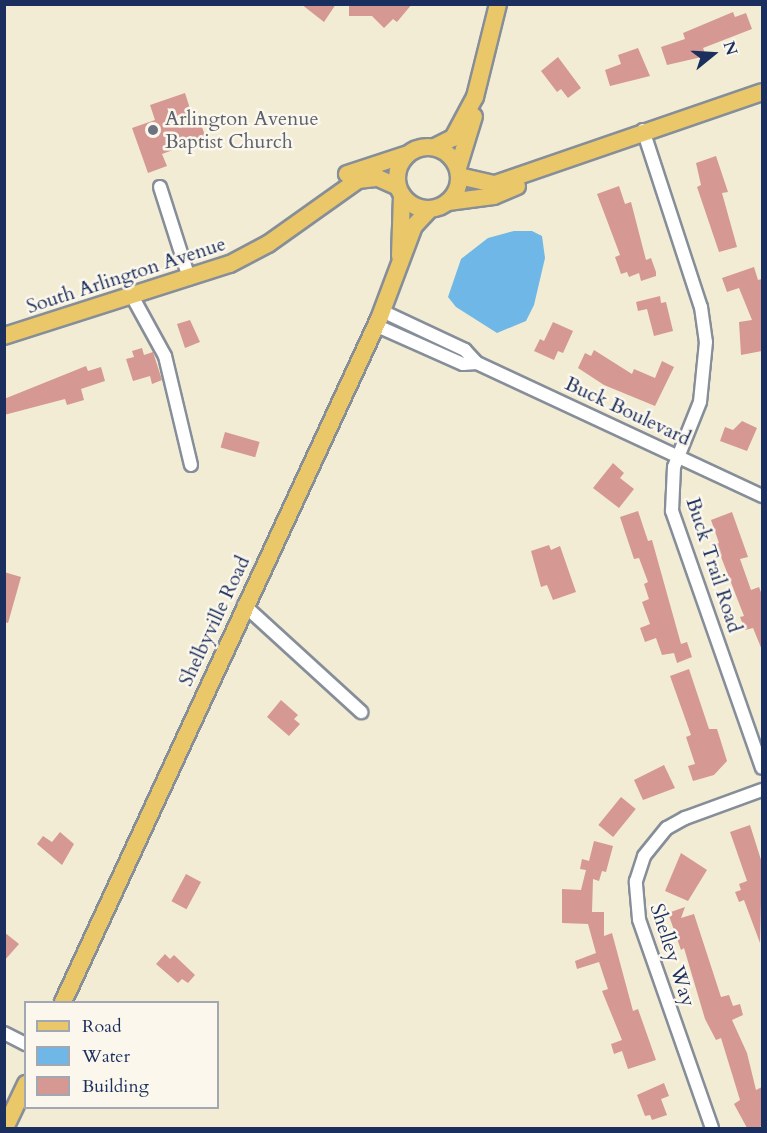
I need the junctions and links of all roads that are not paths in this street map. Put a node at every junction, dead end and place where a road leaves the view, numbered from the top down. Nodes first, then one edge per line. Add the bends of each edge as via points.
1 (498, 4) edge
2 (762, 92) edge
3 (475, 97) junction
4 (644, 130) junction
5 (435, 147) junction
6 (408, 154) junction
7 (459, 172) junction
8 (527, 174) junction
9 (160, 187) dead end
10 (400, 191) junction
11 (448, 202) junction
12 (316, 207) junction
13 (430, 209) junction
14 (400, 257) junction
15 (189, 278) junction
16 (132, 296) junction
17 (379, 318) junction
18 (4, 336) edge
19 (678, 455) junction
20 (191, 465) dead end
21 (762, 496) edge
22 (244, 605) junction
23 (361, 712) dead end
24 (762, 768) edge
25 (762, 790) edge
26 (63, 1001) edge
27 (4, 1033) edge
28 (24, 1043) edge
29 (24, 1088) edge
30 (8, 1123) edge
31 (712, 1128) edge

1 - 3 main road
2 - 4 main road
3 - 5 main road via 453,138
3 - 7 main road via 473,123
4 - 8 main road
4 - 19 street, Buck Trail Road via 704,324 702,390
5 - 6 main road via 419,148
5 - 7 main road via 449,155
6 - 10 main road via 398,171
6 - 12 main road, South Arlington Avenue via 349,173 327,190
7 - 8 main road via 489,184
7 - 11 main road via 456,192
8 - 11 main road via 519,185 501,194
9 - 15 street
10 - 12 main road, South Arlington Avenue via 378,178 364,178
10 - 13 main road via 414,206
10 - 14 main road
11 - 13 main road
12 - 15 main road, South Arlington Avenue via 243,258
13 - 14 main road via 417,221
14 - 17 main road, Shelbyville Road
15 - 16 main road, South Arlington Avenue
16 - 18 main road, South Arlington Avenue
16 - 20 street via 165,356
17 - 19 street, Buck Boulevard via 463,364 477,363
17 - 22 main road, Shelbyville Road
19 - 21 street, Buck Boulevard
19 - 24 street, Buck Trail Road via 672,479 672,511
22 - 23 street
22 - 26 main road, Shelbyville Road
25 - 31 street, Shelley Way via 672,825 651,846 636,881 639,919
27 - 28 street
29 - 30 main road

